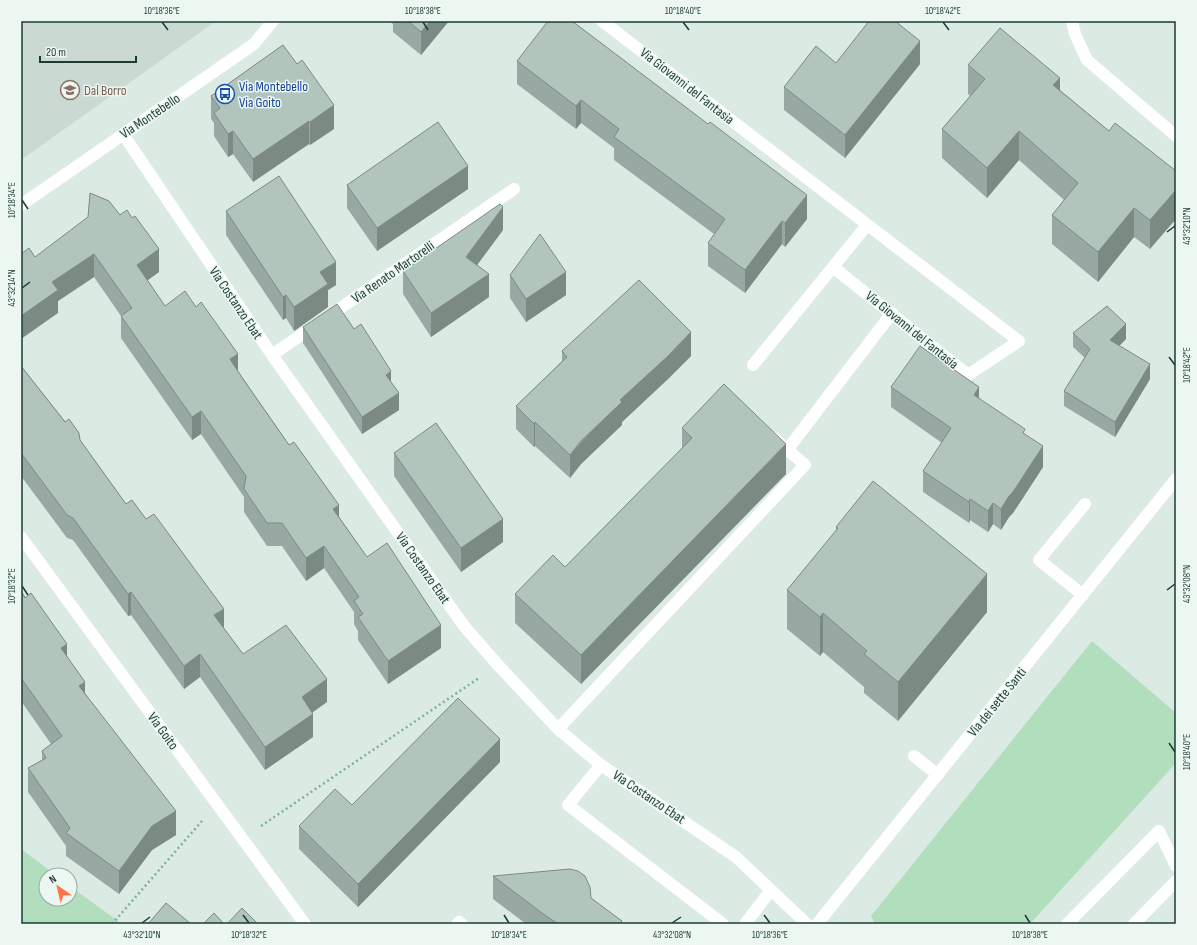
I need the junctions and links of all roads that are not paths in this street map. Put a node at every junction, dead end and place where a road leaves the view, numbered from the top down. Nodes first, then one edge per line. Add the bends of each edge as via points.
1 (273, 21) edge
2 (602, 21) edge
3 (1072, 21) edge
4 (123, 134) junction
5 (1176, 136) edge
6 (514, 189) dead end
7 (21, 205) edge
8 (867, 225) junction
9 (833, 267) junction
10 (892, 313) junction
11 (272, 355) junction
12 (753, 365) dead end
13 (764, 429) edge
14 (787, 450) junction
15 (1176, 479) edge
16 (1084, 504) dead end
17 (21, 537) edge
18 (1083, 595) junction
19 (558, 729) junction
20 (914, 756) dead end
21 (601, 765) junction
22 (938, 775) junction
23 (1176, 866) edge
24 (1176, 881) edge
25 (771, 890) junction
26 (1070, 923) edge
27 (305, 924) edge
28 (457, 924) edge
29 (462, 924) edge
30 (723, 924) edge
31 (745, 924) edge
32 (807, 924) edge
33 (818, 924) edge
34 (1134, 924) edge

1 - 4 street, Via Montebello via 254,44
2 - 8 street, Via Giovanni del Fantasia
3 - 5 street via 1086,60
4 - 7 street, Via Montebello
4 - 11 street, Via Costanzo Ebat
6 - 11 street, Via Renato Martorelli
8 - 9 street
8 - 10 street, Via Giovanni del Fantasia via 1019,341 968,375
9 - 10 street, Via Giovanni del Fantasia
9 - 12 street
10 - 14 street
11 - 19 street, Via Costanzo Ebat via 464,626
13 - 14 street
14 - 19 street via 805,465
15 - 18 street, Via dei sette Santi
16 - 18 street via 1039,560
17 - 27 street, Via Goito
18 - 22 street, Via dei sette Santi
19 - 21 street, Via Costanzo Ebat
20 - 22 street
21 - 25 street, Via Costanzo Ebat via 736,857
21 - 30 street via 568,805
22 - 33 street, Via dei sette Santi
23 - 26 street via 1159,831
24 - 34 street
25 - 31 street
25 - 32 street, Via Costanzo Ebat
28 - 29 street

